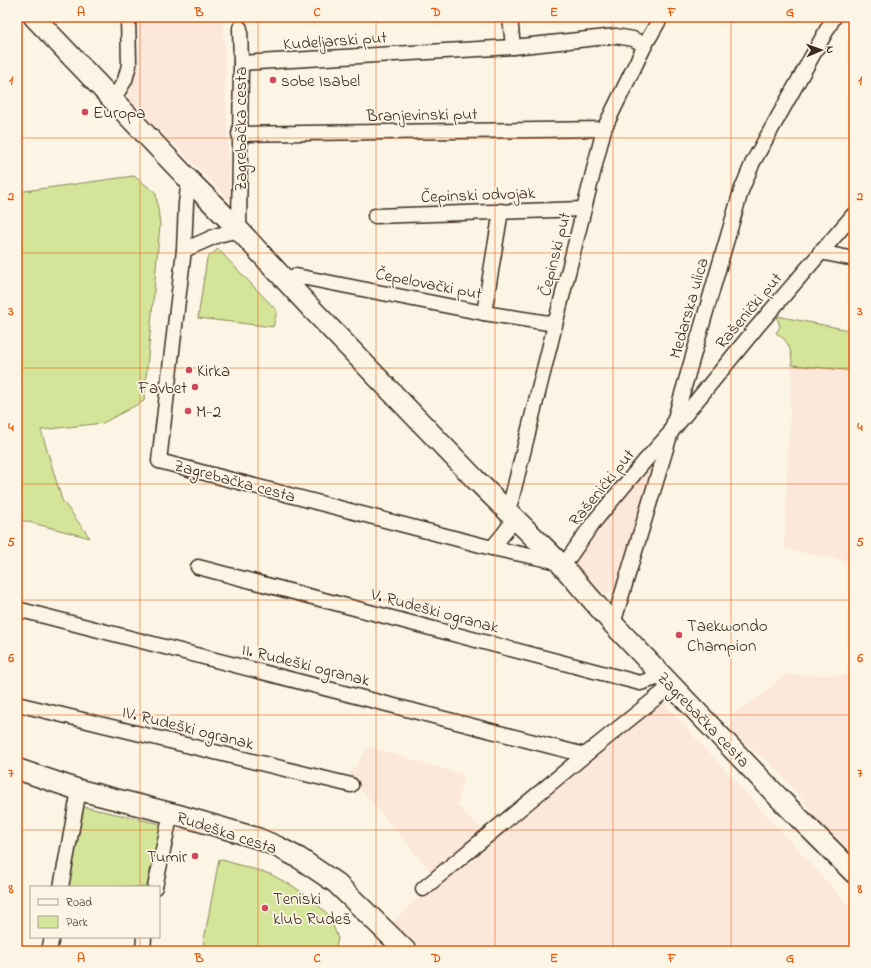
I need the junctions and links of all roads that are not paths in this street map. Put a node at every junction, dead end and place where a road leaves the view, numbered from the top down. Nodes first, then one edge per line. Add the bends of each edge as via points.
1 (34, 17) edge
2 (128, 17) edge
3 (510, 17) edge
4 (662, 17) edge
5 (834, 17) edge
6 (240, 28) dead end
7 (645, 45) junction
8 (513, 47) junction
9 (240, 64) junction
10 (113, 100) junction
11 (604, 129) junction
12 (240, 134) junction
13 (189, 180) junction
14 (583, 210) junction
15 (501, 212) junction
16 (854, 214) edge
17 (374, 216) dead end
18 (240, 230) junction
19 (184, 250) junction
20 (820, 252) junction
21 (854, 259) edge
22 (296, 276) dead end
23 (484, 312) junction
24 (555, 324) junction
25 (671, 432) junction
26 (509, 513) junction
27 (492, 548) junction
28 (559, 562) junction
29 (198, 567) dead end
30 (17, 609) edge
31 (613, 624) junction
32 (668, 680) junction
33 (17, 704) edge
34 (585, 755) junction
35 (17, 769) edge
36 (351, 785) dead end
37 (79, 790) junction
38 (170, 813) junction
39 (854, 873) edge
40 (61, 886) edge
41 (155, 886) edge
42 (423, 889) dead end
43 (52, 938) edge
44 (144, 938) edge
45 (49, 951) edge
46 (142, 951) edge
47 (406, 951) edge

1 - 10 street, Zagrebačka cesta
2 - 10 street via 129,65 125,80
3 - 8 street
4 - 7 street, Čepinski put
5 - 25 street, Medarska ulica via 753,162 741,191
6 - 9 street, Zagrebačka cesta
7 - 8 street, Kudeljarski put via 633,39 616,36
7 - 11 street, Čepinski put
8 - 9 street, Kudeljarski put
9 - 12 street, Zagrebačka cesta
10 - 13 street, Zagrebačka cesta
11 - 12 street, Branjevinski put
11 - 14 street, Čepinski put
12 - 18 street, Zagrebačka cesta
13 - 18 street, Zagrebačka cesta
13 - 19 street, Zagrebačka cesta
14 - 15 street, Čepinski odvojak
14 - 24 street, Čepinski put
15 - 17 street, Čepinski odvojak
15 - 23 street
16 - 20 street, Rašenički put
18 - 19 street via 218,235
18 - 26 street, Zagrebačka cesta via 309,306
19 - 27 street, Zagrebačka cesta via 160,461
20 - 21 street
20 - 25 street, Rašenički put
22 - 23 street, Čepelovački put
23 - 24 street, Čepelovački put
24 - 26 street, Čepinski put
25 - 28 street, Rašenićki put via 593,524 568,559
25 - 31 street, Medarska ulica
26 - 27 street via 505,532
26 - 28 street, Zagrebačka cesta
27 - 28 street, Zagrebačka cesta
28 - 31 street, Zagrebačka cesta
29 - 32 street, V. Rudeški ogranak via 640,683
30 - 34 street, II. Rudeški ogranak
31 - 32 street, Zagrebačka cesta
32 - 34 street
32 - 39 street, Zagrebačka cesta
33 - 36 street, IV. Rudeški ogranak
34 - 42 street
35 - 37 street, Rudeška cesta
37 - 38 street, Rudeška cesta
37 - 40 street
38 - 41 street
38 - 47 street, Rudeška cesta via 257,838 299,858 336,883
43 - 45 street
44 - 46 street

